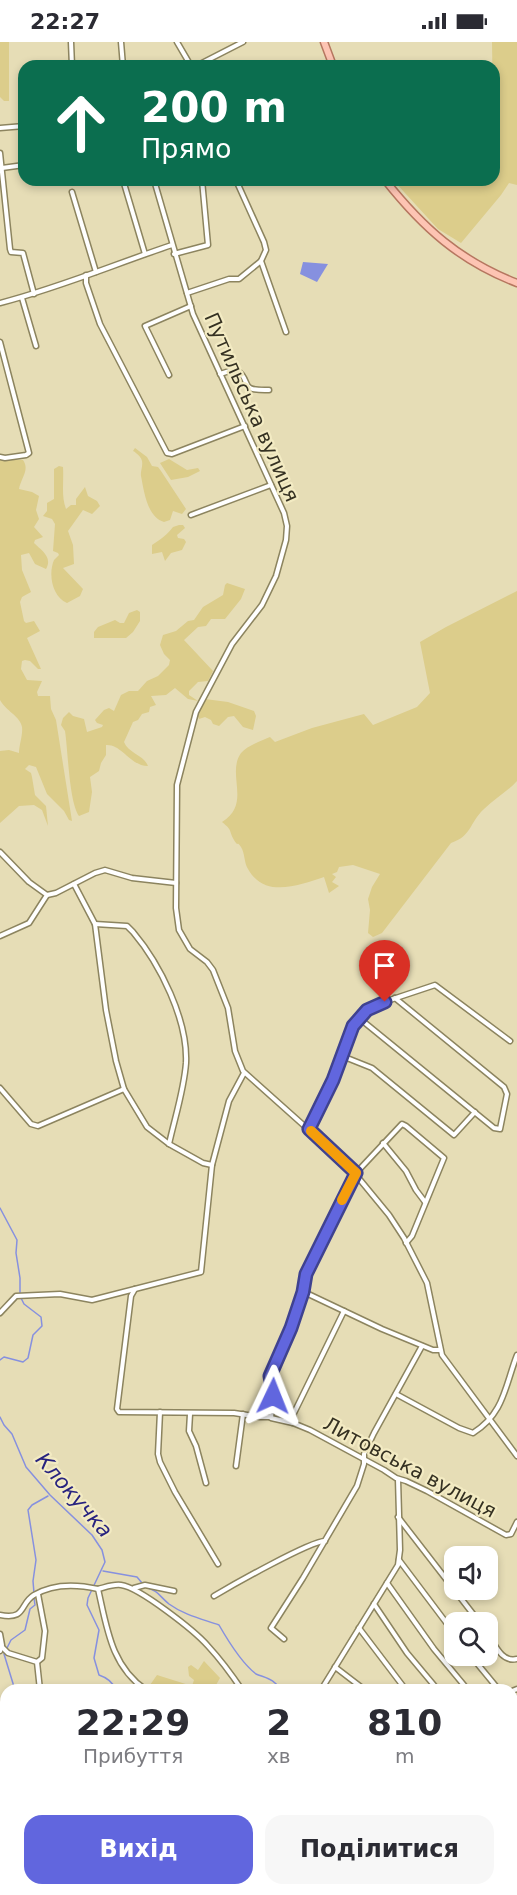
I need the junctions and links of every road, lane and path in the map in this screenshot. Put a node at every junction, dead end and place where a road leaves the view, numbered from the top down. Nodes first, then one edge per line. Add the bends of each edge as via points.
1 (70, 42) edge
2 (121, 42) edge
3 (177, 42) edge
4 (243, 42) edge
5 (324, 42) edge
6 (72, 60) edge
7 (122, 60) edge
8 (190, 60) edge
9 (206, 60) edge
10 (331, 60) edge
11 (18, 126) edge
12 (0, 128) edge
13 (0, 153) edge
14 (18, 167) edge
15 (2, 171) edge
16 (125, 186) edge
17 (156, 186) edge
18 (203, 186) edge
19 (239, 186) edge
20 (391, 186) edge
21 (72, 192) dead end
22 (172, 245) junction
23 (145, 254) junction
24 (174, 254) junction
25 (261, 261) junction
26 (96, 272) junction
27 (86, 275) junction
28 (517, 283) edge
29 (187, 293) junction
30 (34, 294) junction
31 (21, 298) junction
32 (0, 303) edge
33 (190, 306) junction
34 (286, 332) dead end
35 (0, 342) edge
36 (36, 346) dead end
37 (220, 374) junction
38 (169, 375) dead end
39 (269, 390) dead end
40 (245, 426) junction
41 (0, 457) edge
42 (271, 485) junction
43 (191, 515) dead end
44 (0, 852) edge
45 (176, 883) junction
46 (74, 885) junction
47 (46, 895) junction
48 (95, 924) junction
49 (0, 936) edge
50 (395, 998) junction
51 (359, 1018) junction
52 (510, 1041) dead end
53 (342, 1056) junction
54 (244, 1073) junction
55 (0, 1089) edge
56 (124, 1089) junction
57 (475, 1112) junction
58 (309, 1129) junction
59 (383, 1143) junction
60 (169, 1144) junction
61 (212, 1165) junction
62 (356, 1173) junction
63 (425, 1202) junction
64 (406, 1243) junction
65 (135, 1289) junction
66 (303, 1292) junction
67 (344, 1311) junction
68 (0, 1313) edge
69 (422, 1346) junction
70 (440, 1350) junction
71 (517, 1355) edge
72 (396, 1394) junction
73 (160, 1412) junction
74 (190, 1414) junction
75 (243, 1414) junction
76 (271, 1417) junction
77 (491, 1419) junction
78 (293, 1423) junction
79 (517, 1456) edge
80 (364, 1458) junction
81 (236, 1466) dead end
82 (398, 1479) junction
83 (206, 1483) dead end
84 (398, 1517) junction
85 (517, 1522) edge
86 (325, 1541) junction
87 (399, 1560) junction
88 (218, 1564) dead end
89 (387, 1583) junction
90 (133, 1588) junction
91 (94, 1589) junction
92 (174, 1591) dead end
93 (35, 1595) junction
94 (214, 1596) dead end
95 (374, 1604) junction
96 (471, 1612) edge
97 (0, 1614) edge
98 (444, 1620) edge
99 (359, 1628) junction
100 (0, 1634) edge
101 (284, 1639) dead end
102 (498, 1648) edge
103 (3, 1650) edge
104 (517, 1659) edge
105 (37, 1662) junction
106 (479, 1666) edge
107 (335, 1667) junction
108 (39, 1684) edge
109 (138, 1684) edge
110 (237, 1684) edge
111 (325, 1684) edge
112 (356, 1684) edge
113 (401, 1684) edge
114 (433, 1684) edge
115 (463, 1684) edge
116 (494, 1684) edge

1 - 6 street
2 - 7 street
3 - 8 street
4 - 9 street
5 - 10 main road
11 - 12 street
13 - 15 street
14 - 15 street
15 - 30 street via 10,249 23,253
16 - 23 street
17 - 22 street, Путильська вулиця
18 - 24 street via 208,245
19 - 25 street via 265,245
20 - 28 main road via 426,227 451,248
21 - 26 street
22 - 23 street
22 - 24 street, Путильська вулиця
23 - 26 street
24 - 29 street, Путильська вулиця
25 - 29 street via 239,279
25 - 34 street
26 - 27 street
27 - 30 street
27 - 40 street via 100,324 167,453
29 - 33 street, Путильська вулиця
30 - 31 street
31 - 32 street
31 - 36 street
33 - 37 street, Путильська вулиця
33 - 38 street via 145,326
35 - 41 street via 29,452
37 - 39 street via 236,369 246,387 253,391
37 - 40 street, Путильська вулиця
40 - 42 street, Путильська вулиця
42 - 43 street
42 - 45 street, Путильська вулиця via 286,522 285,548 269,593 234,639 194,716 177,782
44 - 47 street
45 - 46 street via 132,878 105,870
45 - 54 street, Путильська вулиця via 178,930 190,949 213,970 228,1008
46 - 47 street
46 - 48 street
47 - 49 street via 29,923
48 - 56 street via 108,1020
48 - 60 street via 125,926 133,932 166,985 179,1017 186,1062
50 - 51 street via 378,1004
50 - 52 street via 435,986
50 - 57 street via 505,1089 499,1130
51 - 53 street
51 - 57 street
53 - 57 street via 372,1068 454,1135
53 - 58 street
54 - 58 street
54 - 61 street via 229,1101
55 - 56 street via 38,1126
56 - 60 street via 147,1127
58 - 62 street
59 - 62 street
59 - 63 street
59 - 63 street via 401,1124 444,1158
60 - 61 street
61 - 65 street via 201,1272
62 - 64 street
62 - 66 street via 308,1270
63 - 64 street
64 - 70 street via 427,1283
65 - 68 street via 92,1300 60,1294 16,1296
65 - 73 street, Литовська вулиця via 117,1409
66 - 67 street
66 - 76 street via 270,1376
67 - 69 street
67 - 78 street via 293,1415
69 - 70 street
69 - 72 street
70 - 77 street
71 - 77 street via 504,1395
72 - 77 street via 468,1432 473,1433
72 - 80 street
73 - 74 street, Литовська вулиця
73 - 88 street via 160,1462
74 - 75 street, Литовська вулиця
74 - 83 street via 189,1431
75 - 76 street, Литовська вулиця
75 - 81 street
76 - 78 street, Литовська вулиця
77 - 79 street
78 - 80 street, Литовська вулиця
80 - 82 street, Литовська вулиця
80 - 86 street via 358,1484
82 - 84 street
82 - 85 street, Литовська вулиця via 506,1535 511,1534
84 - 87 street
84 - 96 street
86 - 94 street via 298,1551
86 - 101 street via 270,1628
87 - 89 street
87 - 98 street
89 - 95 street
89 - 115 street
90 - 91 street via 113,1585
90 - 92 street via 144,1585
90 - 110 street via 207,1644
91 - 93 street via 59,1585
91 - 109 street via 118,1662
93 - 97 street via 15,1615
93 - 105 street via 45,1631 42,1658
95 - 99 street
95 - 114 street
99 - 107 street
99 - 113 street
100 - 103 street
102 - 104 street via 506,1659
103 - 105 street
105 - 108 street
106 - 116 street
107 - 111 street
107 - 112 street

